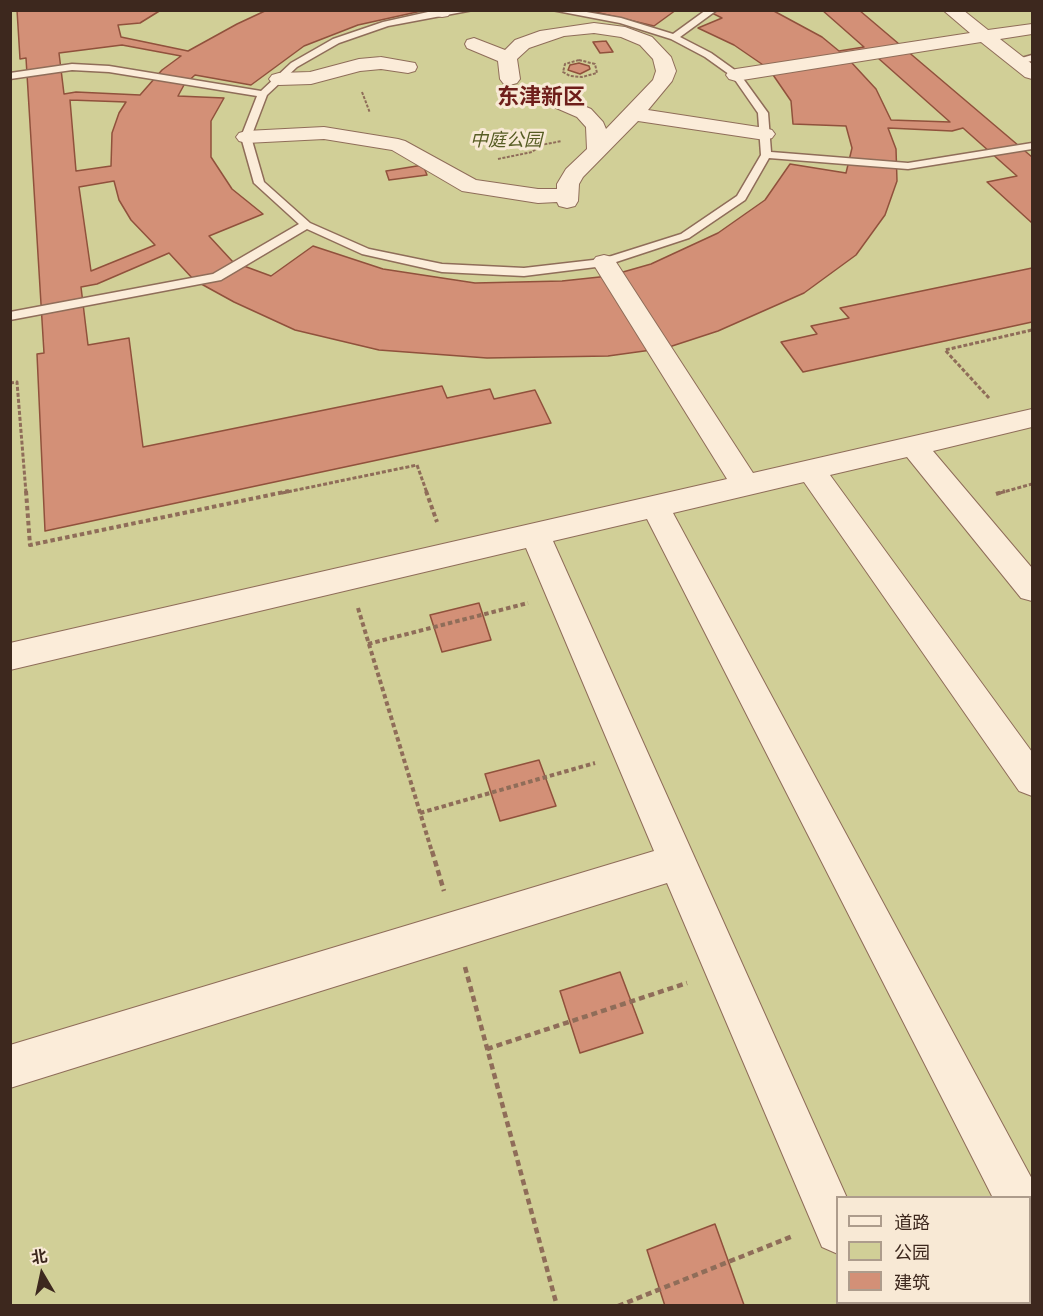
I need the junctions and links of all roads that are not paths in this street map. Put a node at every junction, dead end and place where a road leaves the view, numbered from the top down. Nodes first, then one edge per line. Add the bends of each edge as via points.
1 (469, 10) edge
2 (556, 10) edge
3 (712, 10) edge
4 (951, 10) edge
5 (442, 11) edge
6 (1032, 29) edge
7 (985, 37) junction
8 (674, 38) junction
9 (474, 44) dead end
10 (507, 58) junction
11 (1024, 59) edge
12 (408, 67) dead end
13 (1032, 74) edge
14 (736, 75) junction
15 (10, 76) edge
16 (279, 79) junction
17 (510, 79) dead end
18 (263, 94) junction
19 (547, 97) dead end
20 (632, 114) junction
21 (765, 134) junction
22 (246, 137) junction
23 (597, 143) junction
24 (1032, 146) edge
25 (766, 155) junction
26 (306, 225) junction
27 (604, 262) junction
28 (10, 316) edge
29 (1022, 420) edge
30 (913, 446) junction
31 (812, 470) junction
32 (746, 485) junction
33 (655, 506) junction
34 (536, 534) junction
35 (1032, 589) edge
36 (10, 657) edge
37 (1032, 780) edge
38 (677, 862) junction
39 (10, 1067) edge
40 (1017, 1196) edge
41 (835, 1226) edge

1 - 5 lane
2 - 8 lane via 621,21
3 - 8 lane
4 - 7 street
5 - 16 lane via 336,41 294,65
6 - 7 street
7 - 11 street
7 - 14 street
8 - 14 lane
9 - 10 street
10 - 17 street
10 - 20 street via 522,44 546,35 594,28 625,32 646,41 662,57 666,71 650,97
11 - 13 street
12 - 16 street via 359,65 311,78
14 - 21 lane via 764,113
15 - 18 lane via 72,68 109,69
16 - 18 lane
18 - 22 lane
19 - 23 street via 584,113 596,126
20 - 21 street
20 - 23 street
21 - 25 lane
22 - 23 street via 324,133 398,145 470,186 567,198 568,184
22 - 26 lane via 259,183
24 - 25 lane via 908,166
25 - 27 lane via 741,198 685,236
26 - 27 lane via 366,252 442,268 524,272
26 - 28 lane via 217,276
27 - 32 street
29 - 30 street
30 - 31 street
30 - 35 street
31 - 32 street
31 - 37 street
32 - 33 street
33 - 34 street
33 - 40 street
34 - 36 street
34 - 38 street
38 - 39 street
38 - 41 street

